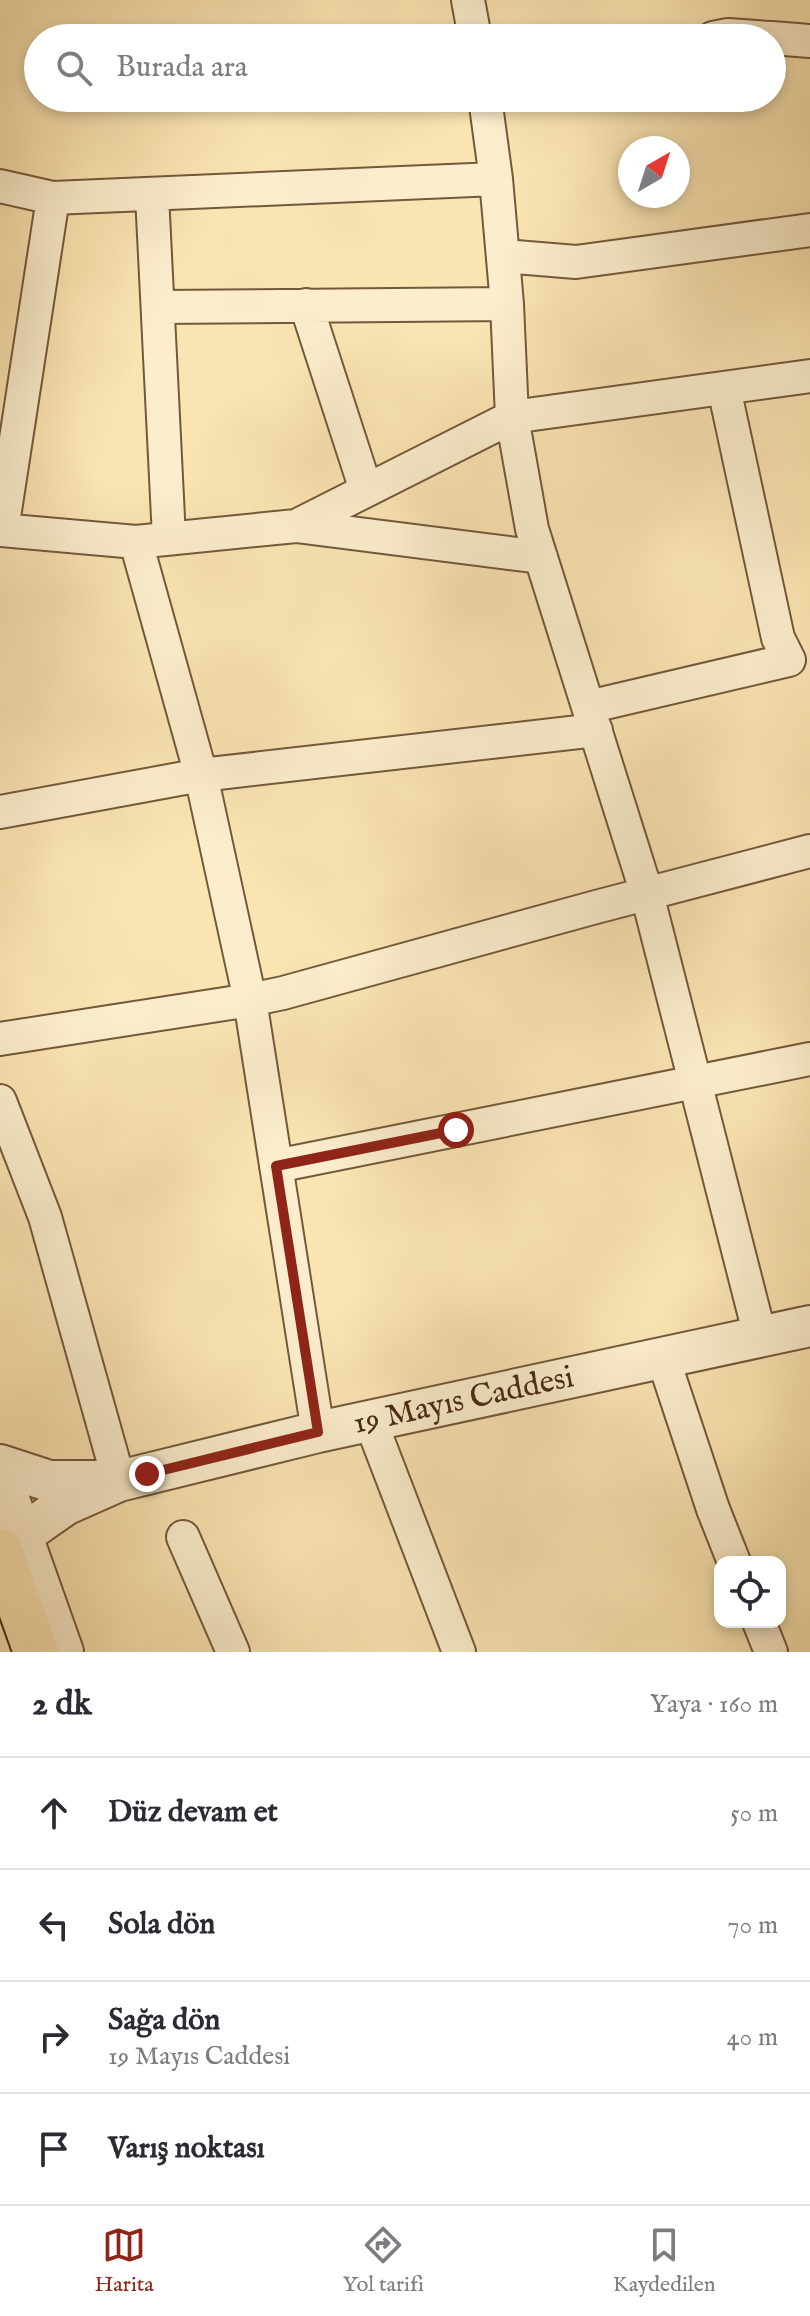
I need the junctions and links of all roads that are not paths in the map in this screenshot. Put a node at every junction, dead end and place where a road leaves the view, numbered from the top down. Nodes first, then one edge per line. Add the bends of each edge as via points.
1 (468, 0) edge
2 (472, 24) edge
3 (786, 39) edge
4 (810, 41) edge
5 (487, 112) edge
6 (496, 179) junction
7 (0, 186) edge
8 (152, 195) junction
9 (53, 198) junction
10 (810, 230) edge
11 (503, 256) junction
12 (507, 304) junction
13 (306, 305) junction
14 (159, 307) junction
15 (810, 376) edge
16 (724, 388) junction
17 (512, 417) junction
18 (366, 490) junction
19 (296, 526) junction
20 (1, 530) edge
21 (169, 538) junction
22 (136, 542) junction
23 (541, 557) junction
24 (592, 718) junction
25 (201, 775) junction
26 (0, 812) edge
27 (810, 851) edge
28 (647, 894) junction
29 (250, 1000) junction
30 (0, 1039) edge
31 (810, 1059) edge
32 (695, 1082) junction
33 (0, 1101) edge
34 (276, 1166) junction
35 (810, 1326) edge
36 (760, 1336) junction
37 (663, 1358) junction
38 (370, 1420) junction
39 (318, 1432) junction
40 (0, 1465) edge
41 (0, 1474) edge
42 (119, 1481) junction
43 (183, 1537) dead end
44 (7, 1544) edge
45 (732, 1556) edge
46 (761, 1628) edge
47 (36, 1652) edge
48 (63, 1652) edge
49 (233, 1652) edge
50 (459, 1652) edge
51 (771, 1652) edge

1 - 2 street
3 - 4 street
5 - 6 street
6 - 8 street
6 - 11 street
7 - 9 street
8 - 9 street
8 - 14 street
9 - 20 street
10 - 11 street via 576,262
11 - 12 street
12 - 13 street
12 - 17 street
13 - 14 street
13 - 18 street
14 - 21 street
15 - 16 street
16 - 17 street
16 - 24 street via 778,638 789,660
17 - 18 street
17 - 23 street
18 - 19 street
19 - 21 street
19 - 23 street
20 - 22 street
21 - 22 street
22 - 25 street
23 - 24 street
24 - 25 street
24 - 28 street
25 - 26 street
25 - 29 street
27 - 28 street
28 - 29 street
28 - 32 street
29 - 30 street
29 - 34 street
31 - 32 street
32 - 34 street
32 - 36 street
33 - 42 street via 45,1217
34 - 39 street
35 - 36 street, 19 Mayıs Caddesi
36 - 37 street, 19 Mayıs Caddesi
37 - 38 street, 19 Mayıs Caddesi
37 - 45 street
38 - 39 street, 19 Mayıs Caddesi
38 - 50 street
39 - 42 street, 19 Mayıs Caddesi
40 - 42 street, 19 Mayıs Caddesi via 49,1481
41 - 44 street
42 - 44 street, 19 Mayıs Caddesi via 65,1505
43 - 49 street
44 - 47 highway
44 - 48 street
46 - 51 street

